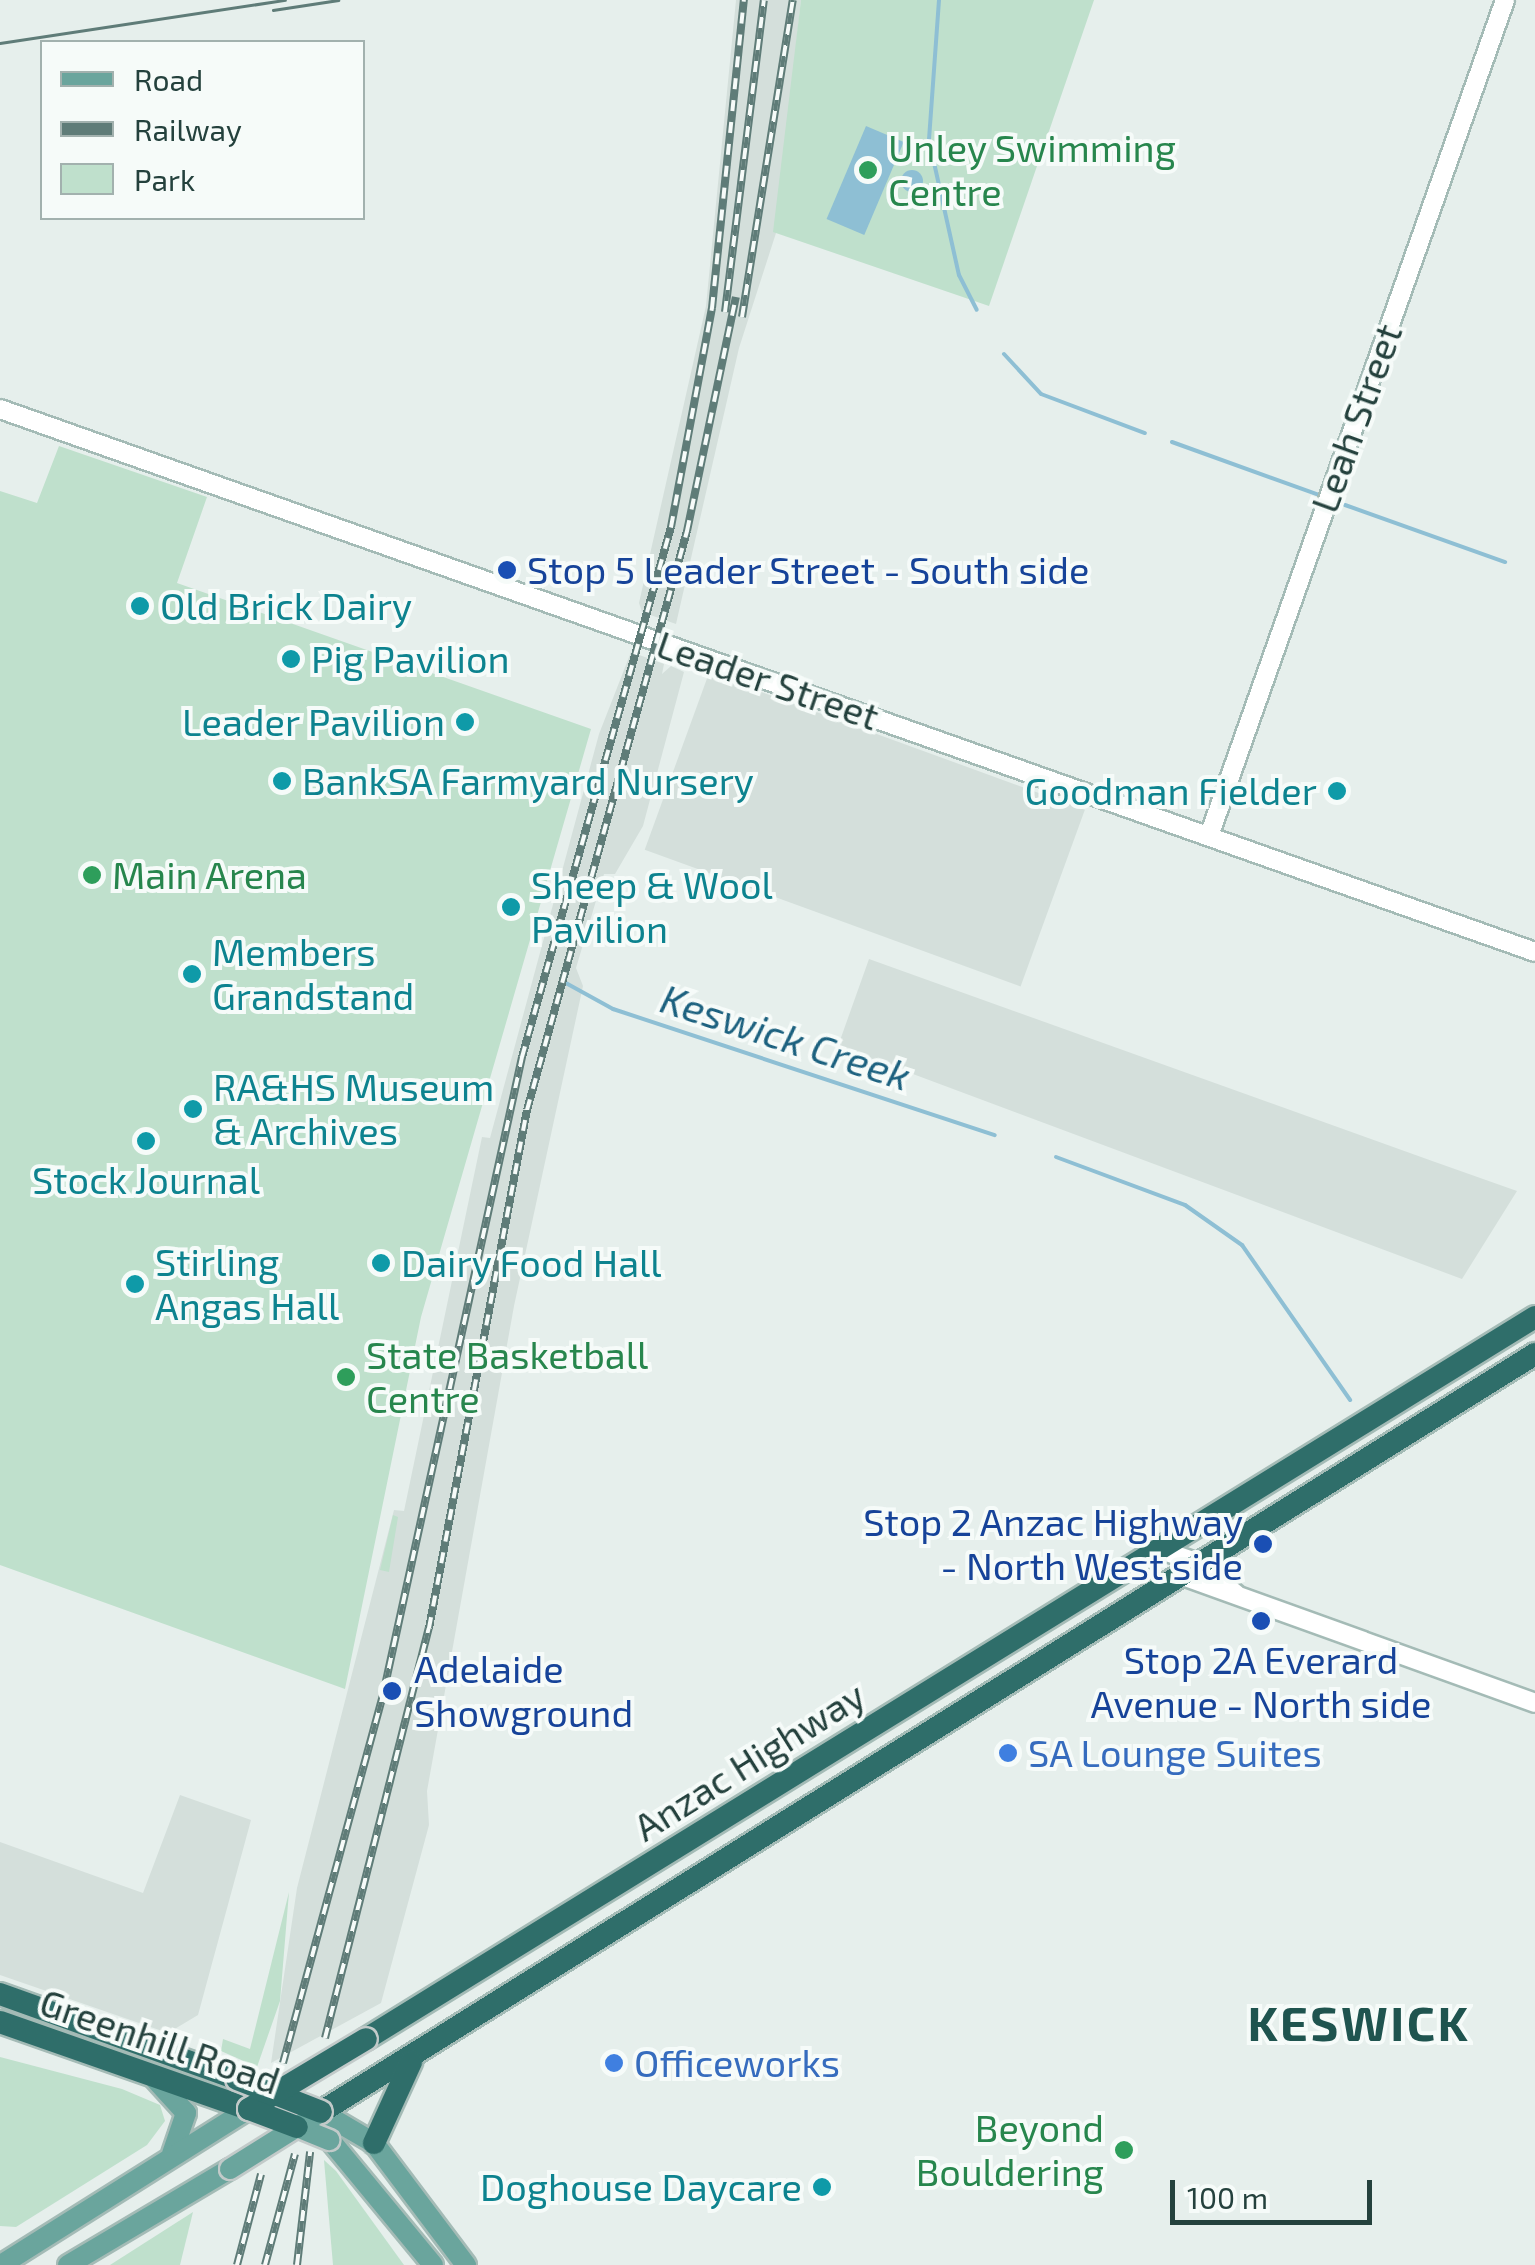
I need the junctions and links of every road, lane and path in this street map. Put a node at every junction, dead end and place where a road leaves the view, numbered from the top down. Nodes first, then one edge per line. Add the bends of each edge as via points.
1 (1505, 0) edge
2 (0, 410) edge
3 (1210, 836) junction
4 (1535, 952) edge
5 (1535, 1317) edge
6 (1535, 1354) edge
7 (1468, 1359) junction
8 (1484, 1385) junction
9 (1161, 1550) junction
10 (1189, 1569) junction
11 (977, 1662) junction
12 (995, 1690) junction
13 (1535, 1703) edge
14 (0, 1994) edge
15 (0, 2022) edge
16 (419, 2051) junction
17 (146, 2071) junction
18 (275, 2094) junction
19 (236, 2108) junction
20 (321, 2112) junction
21 (297, 2127) junction
22 (374, 2142) junction
23 (171, 2156) junction
24 (0, 2265) edge
25 (68, 2265) edge
26 (432, 2265) edge
27 (466, 2265) edge

1 - 3 main road, Leah Street
2 - 3 main road, Leader Street
3 - 4 main road, Leader Street
5 - 7 highway, Anzac Highway
6 - 8 highway, Anzac Highway
7 - 8 highway
7 - 9 highway, Anzac Highway
8 - 10 highway, Anzac Highway
9 - 10 main road
9 - 11 highway, Anzac Highway
10 - 12 highway, Anzac Highway
10 - 13 main road via 1244,1600
11 - 12 highway
11 - 18 highway, Anzac Highway, bridge
12 - 16 highway, Anzac Highway
14 - 18 highway, Greenhill Road, bridge
15 - 17 highway, Greenhill Road
16 - 20 highway, Anzac Highway
16 - 22 highway
17 - 19 highway, Greenhill Road
17 - 23 main road via 186,2113
18 - 19 highway, Anzac Highway, bridge
18 - 20 highway, Greenhill Road, bridge
19 - 21 highway, Greenhill Road, bridge
19 - 23 main road, Anzac Highway
20 - 21 main road, Anzac Highway, bridge
20 - 22 main road
21 - 25 main road, Anzac Highway, bridge
21 - 26 main road, bridge via 330,2140
22 - 27 main road
23 - 24 main road, Anzac Highway

